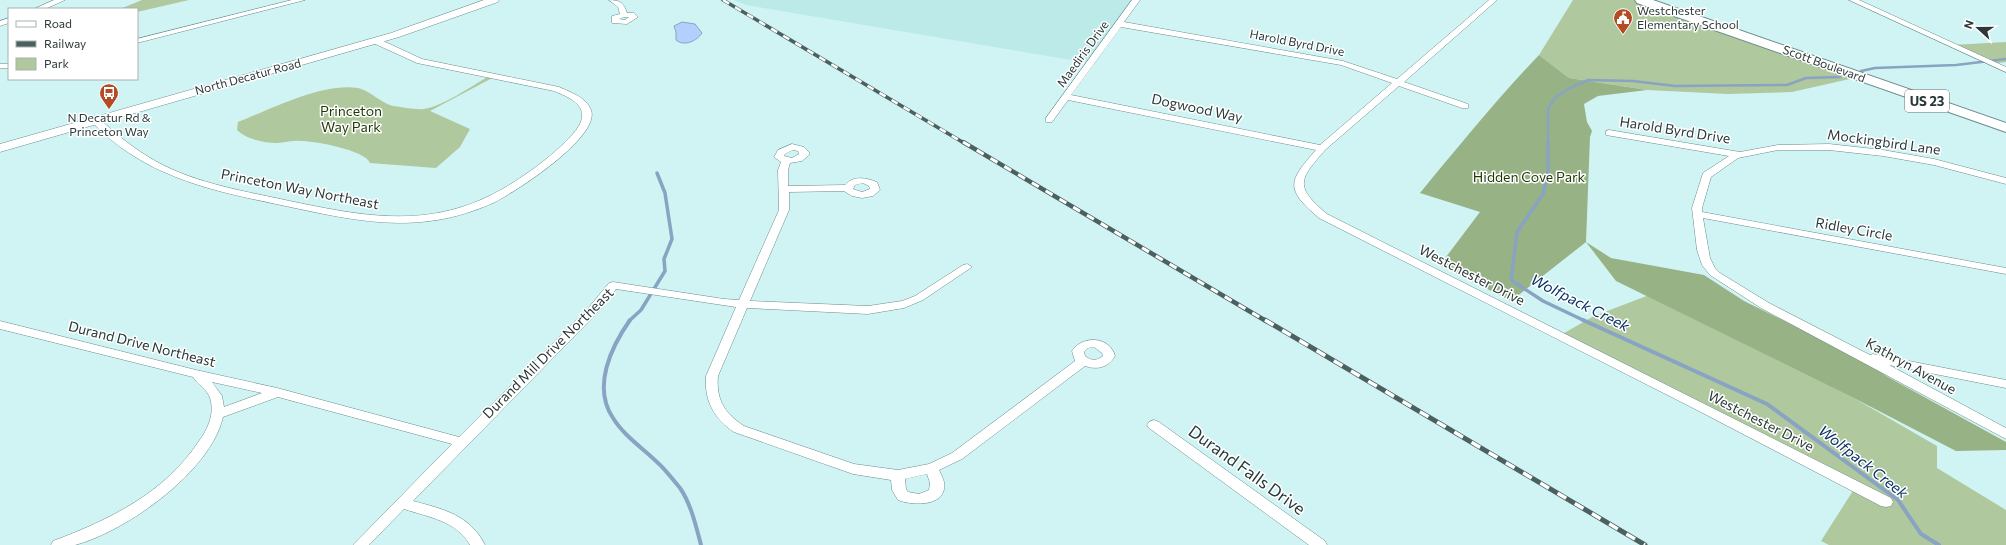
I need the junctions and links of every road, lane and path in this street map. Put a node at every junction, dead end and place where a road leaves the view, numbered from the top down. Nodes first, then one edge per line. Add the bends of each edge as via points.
1 (61, 0) edge
2 (301, 0) edge
3 (494, 0) edge
4 (613, 0) edge
5 (1136, 0) edge
6 (1493, 0) edge
7 (1641, 0) edge
8 (1853, 0) edge
9 (41, 8) edge
10 (624, 15) dead end
11 (1119, 24) junction
12 (138, 41) edge
13 (376, 41) junction
14 (2006, 70) edge
15 (1398, 83) junction
16 (1067, 97) junction
17 (1465, 106) dead end
18 (94, 119) junction
19 (1049, 120) dead end
20 (2006, 128) edge
21 (1608, 133) dead end
22 (0, 148) edge
23 (1322, 148) junction
24 (1738, 154) junction
25 (787, 160) dead end
26 (2006, 181) edge
27 (848, 188) dead end
28 (784, 189) junction
29 (1697, 214) junction
30 (967, 266) dead end
31 (2006, 271) edge
32 (742, 304) junction
33 (0, 325) edge
34 (1802, 325) joint
35 (1863, 356) junction
36 (1083, 361) dead end
37 (196, 374) junction
38 (2006, 384) edge
39 (277, 392) junction
40 (218, 414) junction
41 (1154, 425) dead end
42 (2006, 434) edge
43 (461, 442) junction
44 (932, 468) junction
45 (898, 475) junction
46 (1886, 502) dead end
47 (402, 503) junction
48 (58, 545) edge
49 (360, 545) edge
50 (478, 545) edge
51 (1320, 545) edge

1 - 9 street
2 - 12 street
3 - 13 main road, North Decatur Road via 434,23
4 - 10 street via 621,6
5 - 11 street, Maediris Drive
6 - 15 street, Westchester Drive
7 - 20 highway, Scott Boulevard / US 23
8 - 14 street
11 - 15 street, Harold Byrd Drive via 1344,63
11 - 16 street, Maediris Drive
13 - 18 main road, North Decatur Road
13 - 18 street, Princeton Way Northeast via 420,61 556,89 582,103 587,112 586,124 572,142 524,181 495,198 437,217 390,221 227,190 188,179 151,163 132,151
15 - 17 street, Harold Byrd Drive
15 - 23 street, Westchester Drive
16 - 19 street, Maediris Drive
16 - 23 street, Dogwood Way
18 - 22 main road, North Decatur Road
21 - 24 street, Harold Byrd Drive
23 - 46 street, Westchester Drive via 1298,179 1298,190 1306,202 1324,216
24 - 26 street, Mockingbird Lane via 1792,147 1850,149 1929,160
24 - 29 street, Mockingbird Lane via 1722,161 1707,176 1697,196
25 - 28 street via 783,170
27 - 28 street
28 - 32 street via 784,210
29 - 31 street, Ridley Circle
29 - 34 street, Mockingbird Lane via 1707,264 1714,274 1748,297
30 - 32 street, Durand Mill Drive Northeast via 918,298 904,304 878,309
32 - 43 street, Durand Mill Drive Northeast via 613,285 594,309
32 - 45 street via 711,382 714,401 724,417 730,423 752,434 836,464 869,472
33 - 37 street, Durand Drive Northeast
34 - 35 street, Kathryn Avenue
35 - 38 street
35 - 42 street, Kathryn Avenue
36 - 44 street via 969,448
37 - 39 street, Durand Drive Northeast
37 - 40 street via 214,391
39 - 40 street
39 - 43 street, Durand Drive Northeast
40 - 48 street via 201,450 188,467 166,486 112,521
41 - 51 street, Durand Falls Drive
43 - 47 street, Durand Mill Drive Northeast
44 - 45 street
44 - 45 street via 937,483 935,490 930,496 918,500 902,496
47 - 49 street, Durand Mill Drive Northeast
47 - 50 street via 458,522 470,532

